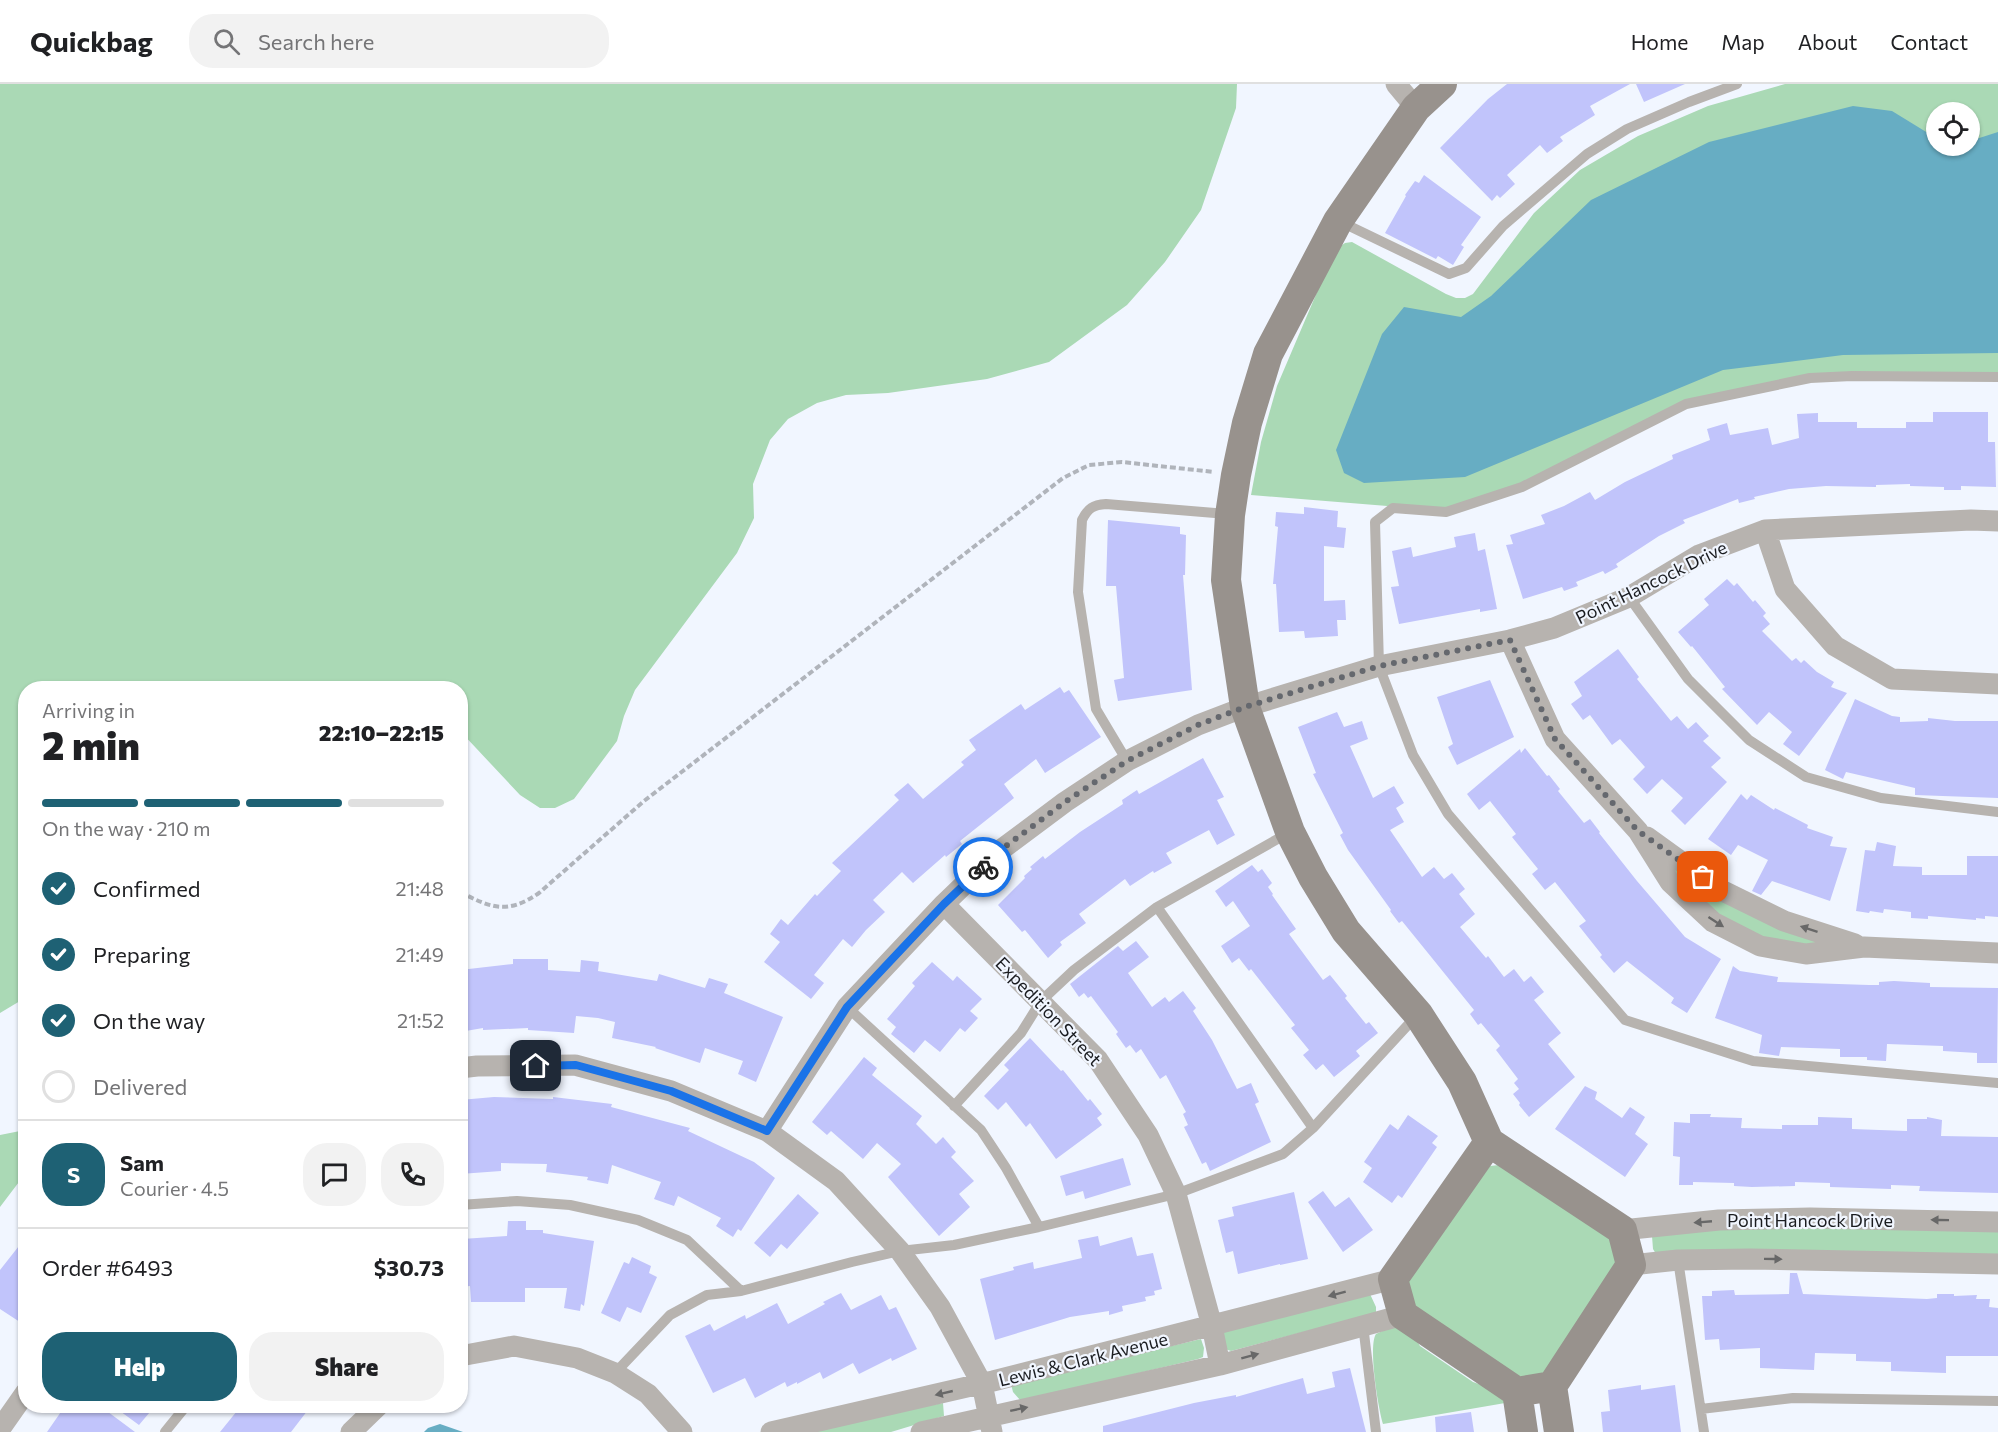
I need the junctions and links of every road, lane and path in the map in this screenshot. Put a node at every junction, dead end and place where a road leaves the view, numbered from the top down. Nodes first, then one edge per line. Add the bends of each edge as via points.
1 (1396, 84) edge
2 (1442, 84) edge
3 (1737, 84) edge
4 (1416, 108) junction
5 (1338, 220) junction
6 (1998, 377) edge
7 (1236, 475) junction
8 (1230, 515) junction
9 (1998, 521) edge
10 (1765, 530) junction
11 (1629, 597) junction
12 (1510, 640) junction
13 (1379, 666) junction
14 (1998, 684) edge
15 (1245, 707) junction
16 (1127, 761) junction
17 (1998, 812) edge
18 (1638, 831) junction
19 (1290, 832) junction
20 (468, 896) edge
21 (944, 904) junction
22 (1156, 907) junction
23 (1864, 947) junction
24 (1998, 953) edge
25 (1041, 1001) junction
26 (847, 1007) junction
27 (1418, 1014) junction
28 (468, 1067) edge
29 (1998, 1083) edge
30 (954, 1106) junction
31 (1313, 1128) junction
32 (767, 1131) junction
33 (1489, 1142) junction
34 (1176, 1194) junction
35 (468, 1204) edge
36 (1998, 1222) edge
37 (1039, 1227) junction
38 (1622, 1230) junction
39 (900, 1251) junction
40 (1678, 1260) junction
41 (1998, 1264) edge
42 (1631, 1265) junction
43 (1394, 1279) junction
44 (741, 1291) junction
45 (1403, 1314) junction
46 (1363, 1325) junction
47 (1212, 1326) junction
48 (468, 1355) edge
49 (1220, 1365) junction
50 (615, 1373) junction
51 (982, 1384) junction
52 (1551, 1386) junction
53 (1517, 1392) junction
54 (1998, 1401) edge
55 (18, 1403) edge
56 (1701, 1409) junction
57 (180, 1413) edge
58 (371, 1413) edge
59 (991, 1424) edge
60 (0, 1429) edge
61 (165, 1432) edge
62 (351, 1432) edge
63 (682, 1432) edge
64 (771, 1432) edge
65 (921, 1432) edge
66 (1376, 1432) edge
67 (1523, 1432) edge
68 (1559, 1432) edge
69 (1704, 1432) edge

1 - 4 street
2 - 4 street
3 - 5 lane via 1627,129 1587,154 1503,226 1466,268 1449,274
4 - 5 street
5 - 7 street via 1268,354
6 - 13 lane via 1810,378 1686,405 1522,488 1446,512 1393,508 1376,522
7 - 8 street
7 - 20 path via 1122,462 1089,465 1063,478 644,801 540,893 507,908
8 - 15 street via 1226,580
8 - 16 lane via 1106,504 1094,505 1082,520 1078,592 1096,709
9 - 10 street, Point Hancock Drive
10 - 11 street, Point Hancock Drive via 1699,555
10 - 14 street via 1785,589 1835,646 1892,679
11 - 12 street, Point Hancock Drive via 1554,628
11 - 17 lane via 1688,679 1749,740 1806,777 1881,798
12 - 13 street, Point Hancock Drive
12 - 18 street via 1555,739
13 - 15 street, Point Hancock Drive
13 - 29 lane via 1413,755 1448,814 1626,1020 1753,1060
15 - 16 street, Point Hancock Drive via 1198,725
15 - 19 street
16 - 21 street, Point Hancock Drive via 998,852
23 -> 18 street via 1784,921 1719,889
18 -> 23 street via 1670,882 1722,927 1760,946 1806,954
19 - 22 lane
19 - 27 street via 1312,878 1346,930
21 - 25 street, Expedition Street
21 - 26 street, Point Hancock Drive
22 - 25 lane via 1074,970
22 - 31 lane
23 - 24 street
25 - 30 lane via 1022,1033
25 - 34 street, Expedition Street via 1098,1060 1148,1135
26 - 30 lane
26 - 32 street, Point Hancock Drive
27 - 31 lane
27 - 33 street via 1462,1082
28 - 32 street via 576,1065 671,1091
30 - 37 lane via 981,1130
31 - 34 lane via 1283,1154
32 - 39 street via 836,1181
33 - 38 street
33 - 43 street
34 - 37 lane
34 - 47 street, Expedition Street
35 - 44 lane via 570,1204 638,1221 687,1240
36 -> 38 street, Point Hancock Drive via 1810,1218 1719,1220
37 - 39 lane via 954,1245
38 - 42 street
39 - 44 lane
39 - 51 street via 940,1307
40 -> 41 street
40 - 42 street
40 - 56 lane
42 - 52 street
43 - 45 street
43 -> 47 street, Lewis & Clark Avenue
44 - 50 lane via 707,1295 670,1315
45 - 46 street, Lewis & Clark Avenue
45 - 53 street
49 -> 46 street, Lewis & Clark Avenue
46 - 66 lane
47 - 49 street, Expedition Street
47 - 51 street, Lewis & Clark Avenue
48 - 50 street via 514,1347 577,1358
59 -> 49 street, Lewis & Clark Avenue
50 - 63 street via 648,1394
51 - 59 street
51 -> 64 street, Lewis & Clark Avenue
52 - 53 street
52 - 68 street
53 - 67 street
54 - 56 lane via 1793,1398
55 - 60 street
56 - 69 lane
57 - 61 lane
58 - 62 street
59 - 65 street, Lewis & Clark Avenue

